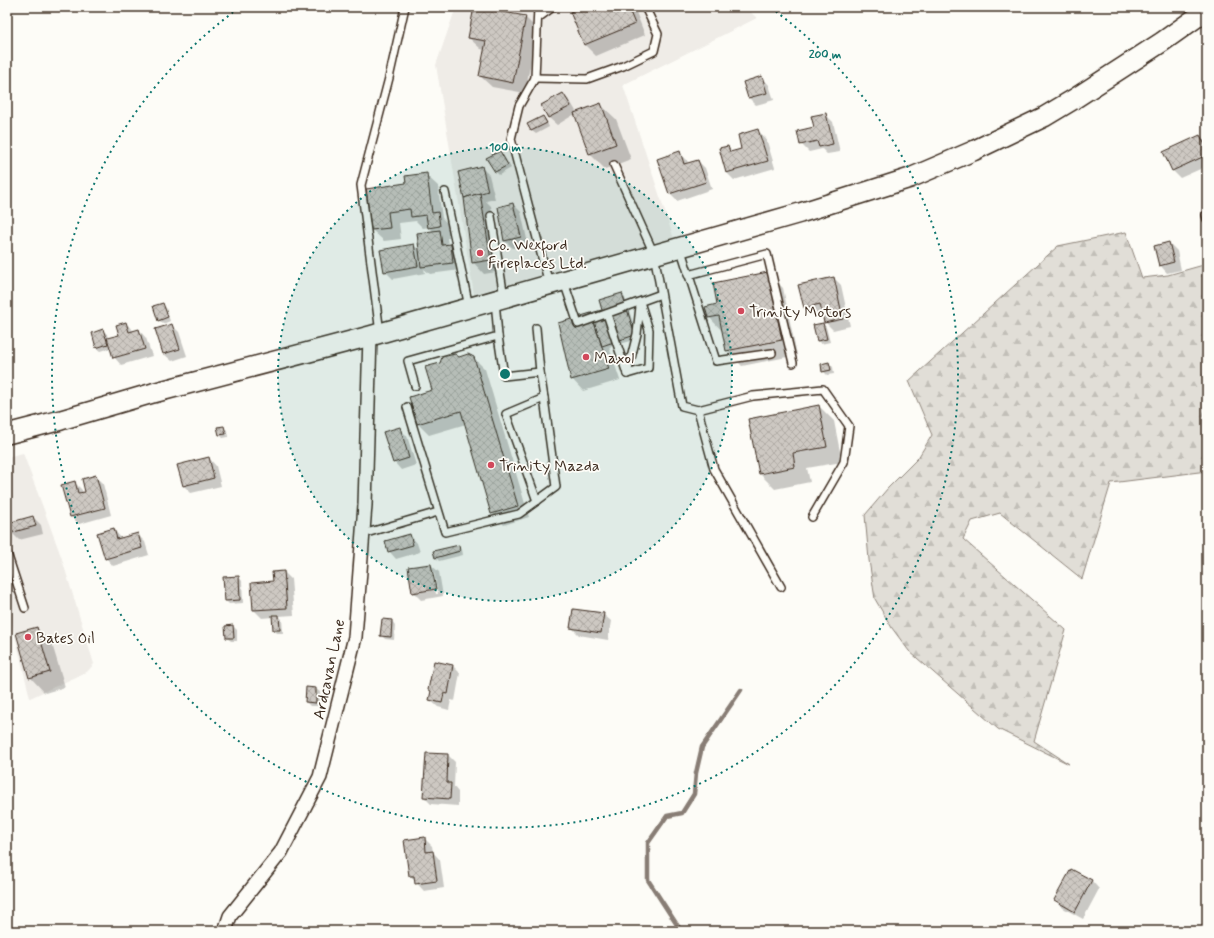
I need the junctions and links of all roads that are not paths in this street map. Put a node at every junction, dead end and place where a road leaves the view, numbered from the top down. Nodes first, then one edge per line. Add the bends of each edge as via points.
1 (405, 7) edge
2 (538, 7) edge
3 (553, 7) edge
4 (645, 7) edge
5 (1207, 10) edge
6 (538, 18) junction
7 (535, 78) junction
8 (614, 165) dead end
9 (445, 192) dead end
10 (491, 216) dead end
11 (680, 247) junction
12 (654, 254) junction
13 (688, 275) junction
14 (556, 282) junction
15 (661, 294) junction
16 (499, 299) junction
17 (640, 302) junction
18 (469, 307) junction
19 (607, 314) junction
20 (536, 328) dead end
21 (375, 334) junction
22 (498, 336) junction
23 (772, 353) dead end
24 (793, 363) dead end
25 (540, 372) junction
26 (627, 374) junction
27 (415, 386) dead end
28 (544, 398) junction
29 (406, 408) dead end
30 (698, 410) junction
31 (7, 434) edge
32 (537, 501) junction
33 (438, 512) junction
34 (812, 517) dead end
35 (363, 534) junction
36 (7, 553) edge
37 (781, 587) dead end
38 (25, 608) dead end
39 (225, 931) edge

1 - 21 lane via 361,185
2 - 6 lane
3 - 6 lane
4 - 7 lane via 658,34 654,51 587,79
5 - 11 main road via 1074,99 973,151 910,178
6 - 7 lane
7 - 14 lane via 519,106 511,139
8 - 12 lane
9 - 18 lane
10 - 16 lane
11 - 12 main road
11 - 13 lane
12 - 14 main road
12 - 15 lane
13 - 23 lane via 716,362
13 - 24 lane via 767,254
14 - 16 main road
14 - 19 lane via 578,324
15 - 17 lane
15 - 30 lane via 682,406
16 - 18 main road
16 - 22 lane
17 - 19 lane
17 - 26 lane via 637,334
17 - 26 lane via 649,330 648,368
18 - 21 main road
19 - 26 lane
20 - 25 lane
21 - 31 main road
21 - 35 street, Ardcavan Lane
22 - 25 lane via 504,376
22 - 27 lane via 408,361
25 - 28 lane
28 - 32 lane via 556,487
28 - 32 lane via 506,414
29 - 33 lane
30 - 34 lane via 753,396 823,389 849,426 844,462
30 - 37 lane via 714,469
32 - 33 lane via 518,514 444,532
33 - 35 lane
35 - 39 street, Ardcavan Lane via 355,637 320,777 281,852 230,916
36 - 38 lane

